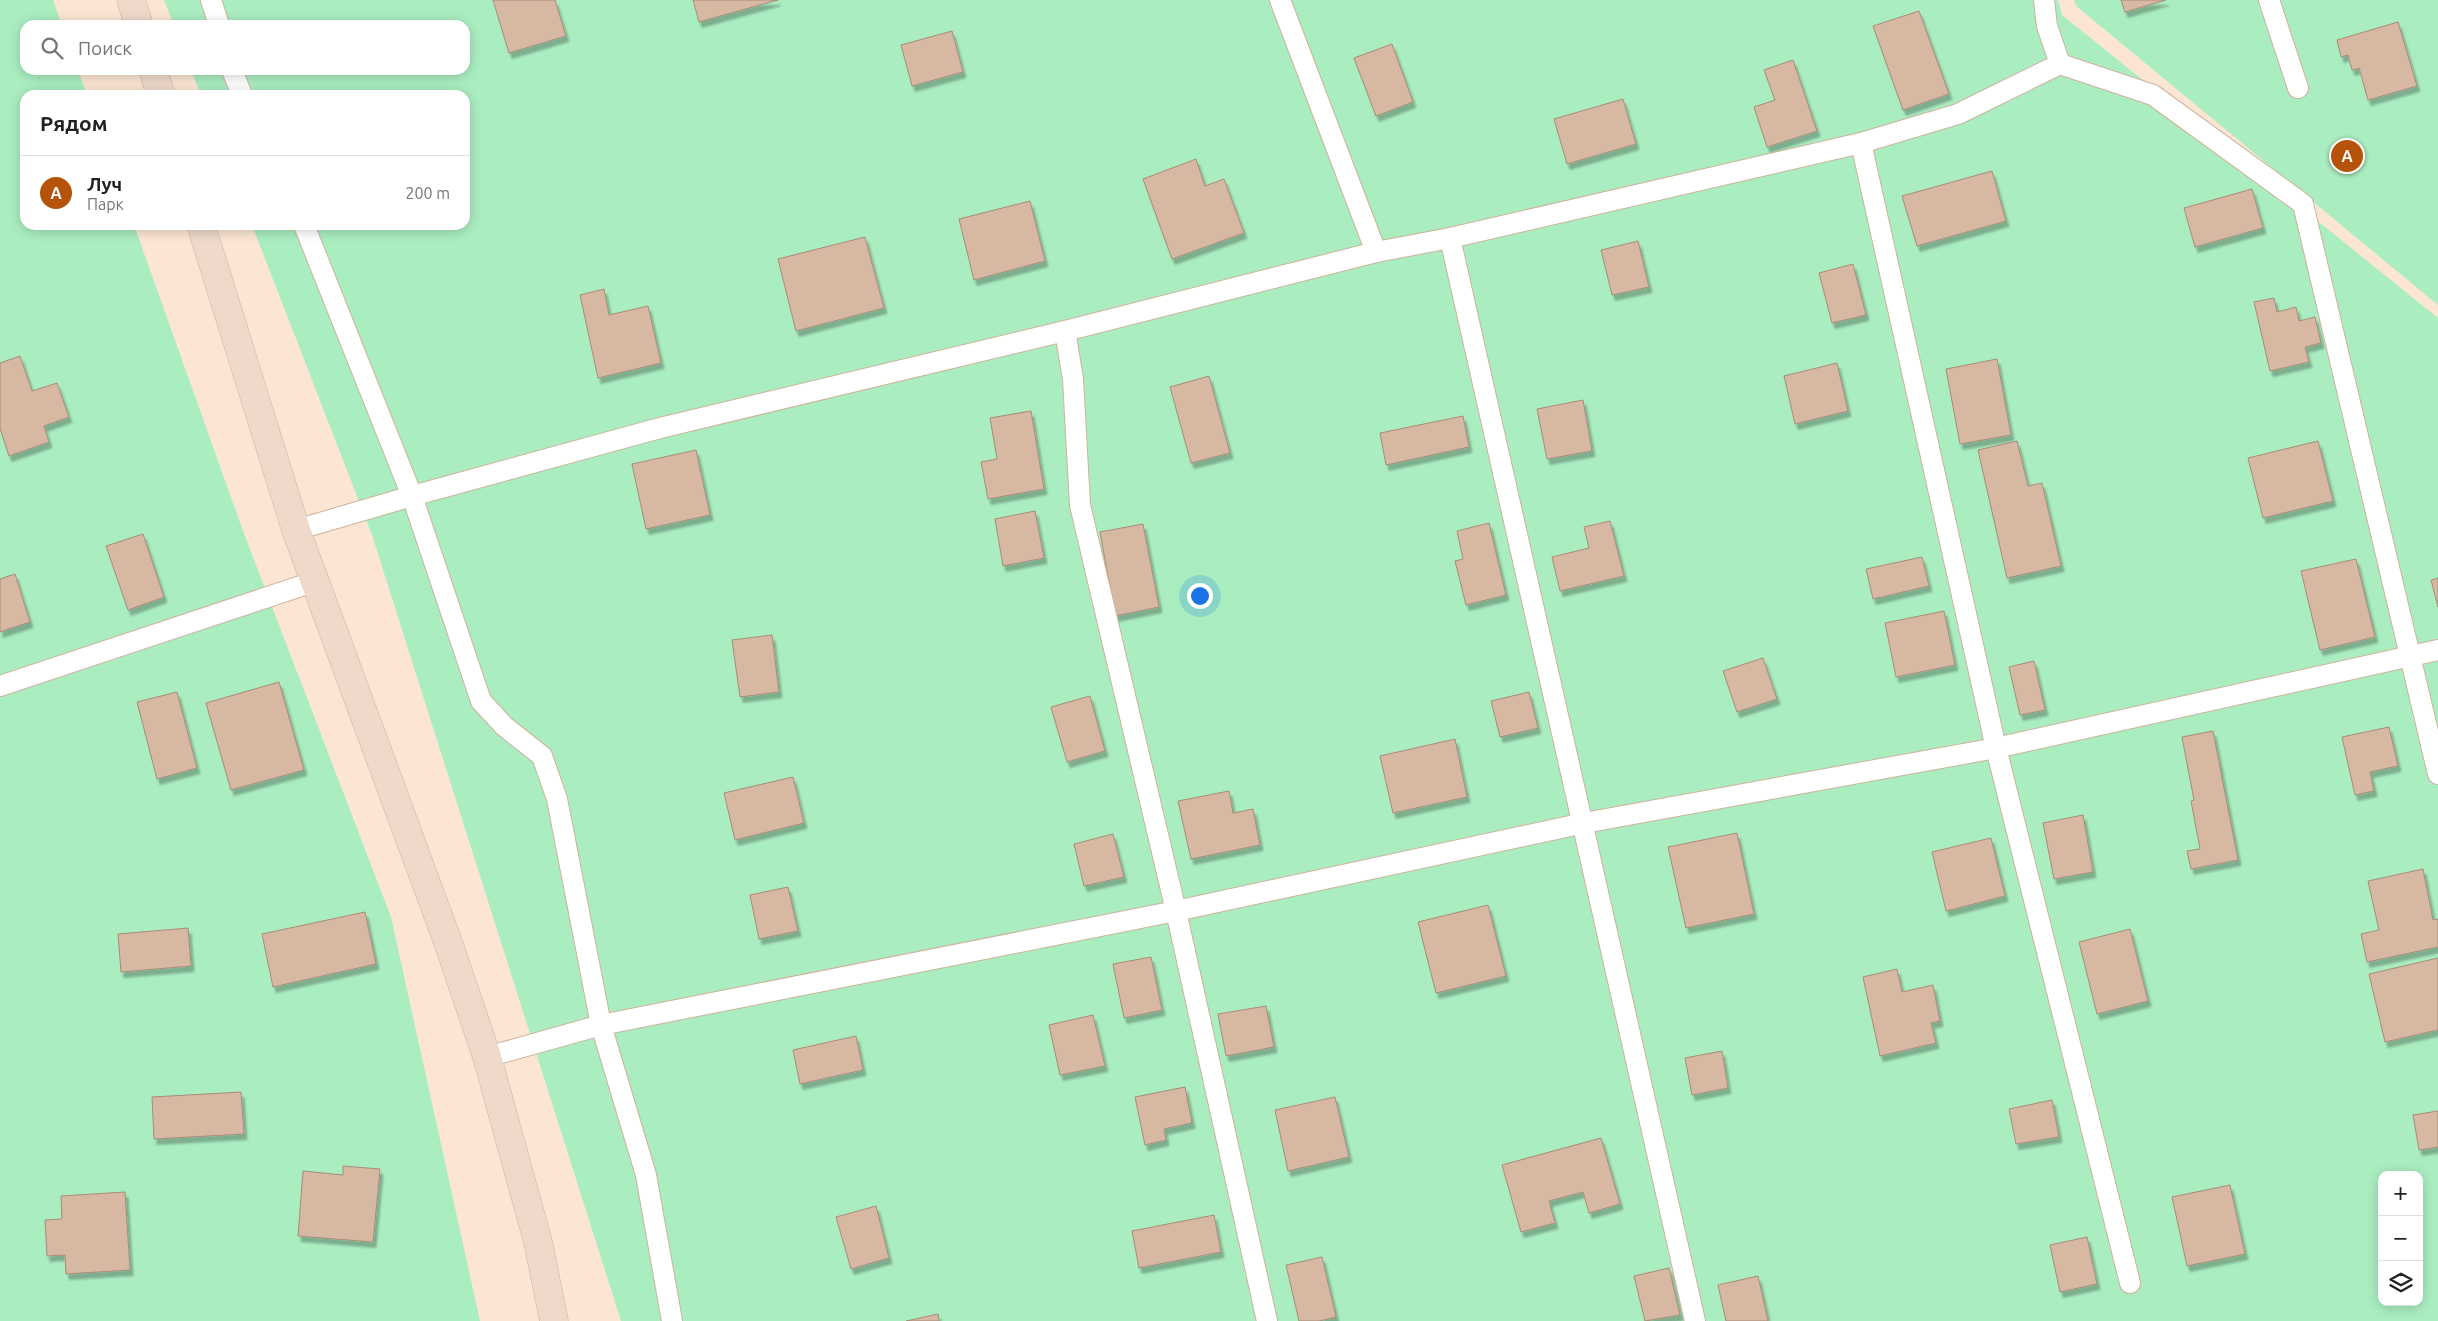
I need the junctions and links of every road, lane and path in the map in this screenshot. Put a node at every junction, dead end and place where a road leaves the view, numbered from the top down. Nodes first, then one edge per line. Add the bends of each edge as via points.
1 (131, 0) edge
2 (211, 0) edge
3 (1280, 0) edge
4 (2044, 0) edge
5 (2269, 0) edge
6 (137, 20) edge
7 (217, 20) edge
8 (2060, 64) junction
9 (155, 75) edge
10 (234, 75) edge
11 (2298, 88) dead end
12 (159, 90) edge
13 (240, 90) edge
14 (1861, 143) junction
15 (203, 230) edge
16 (306, 230) edge
17 (1450, 238) junction
18 (1376, 252) junction
19 (1065, 331) junction
20 (412, 496) junction
21 (296, 530) junction
22 (316, 581) junction
23 (2438, 650) edge
24 (2409, 657) junction
25 (0, 686) edge
26 (1996, 748) junction
27 (2438, 774) edge
28 (1584, 822) junction
29 (1176, 911) junction
30 (601, 1025) junction
31 (487, 1057) junction
32 (2130, 1282) dead end
33 (554, 1321) edge
34 (672, 1321) edge
35 (1267, 1321) edge
36 (1695, 1321) edge

1 - 6 street
2 - 7 lane
3 - 18 lane
4 - 8 lane via 2047,26
5 - 11 lane
8 - 14 lane via 1958,114
8 - 24 lane via 2153,95 2303,204
9 - 12 street
10 - 13 lane
14 - 17 lane
14 - 26 lane
15 - 21 street
16 - 20 lane
17 - 18 lane
17 - 28 lane
18 - 19 lane
19 - 20 lane via 660,428
19 - 29 lane via 1073,379 1080,505
20 - 21 lane
20 - 30 lane via 481,701 504,726 542,756 557,799
21 - 22 street
22 - 25 lane
22 - 31 street
23 - 24 lane
24 - 26 lane
24 - 27 lane
26 - 28 lane
26 - 32 lane
28 - 29 lane
28 - 36 lane
29 - 30 lane
29 - 35 lane
30 - 31 lane
30 - 34 lane via 646,1175
31 - 33 street via 538,1242

